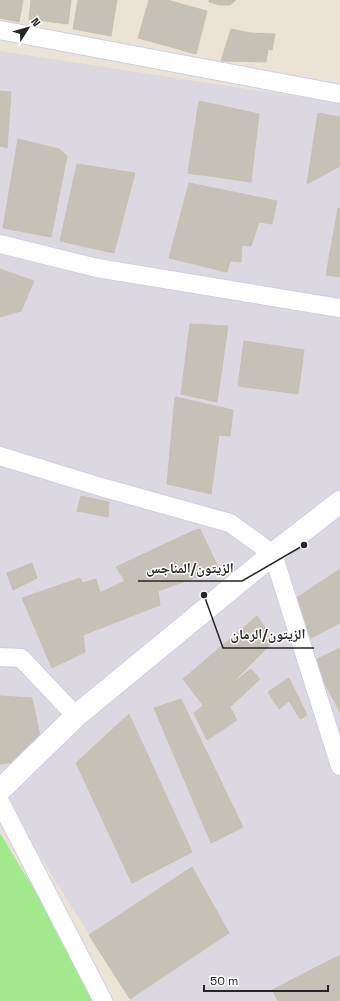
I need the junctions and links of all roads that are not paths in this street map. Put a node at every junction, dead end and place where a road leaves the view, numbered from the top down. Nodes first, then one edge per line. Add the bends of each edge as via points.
1 (0, 30) edge
2 (340, 94) edge
3 (0, 244) edge
4 (340, 308) edge
5 (0, 456) edge
6 (340, 502) edge
7 (273, 554) junction
8 (0, 657) edge
9 (76, 716) junction
10 (340, 766) edge
11 (0, 790) edge
12 (0, 802) edge
13 (103, 1001) edge

1 - 2 street
3 - 4 street via 97,268
5 - 7 street via 230,523
6 - 7 street
7 - 9 street
7 - 10 street
8 - 9 street via 21,658
9 - 11 street
12 - 13 street

